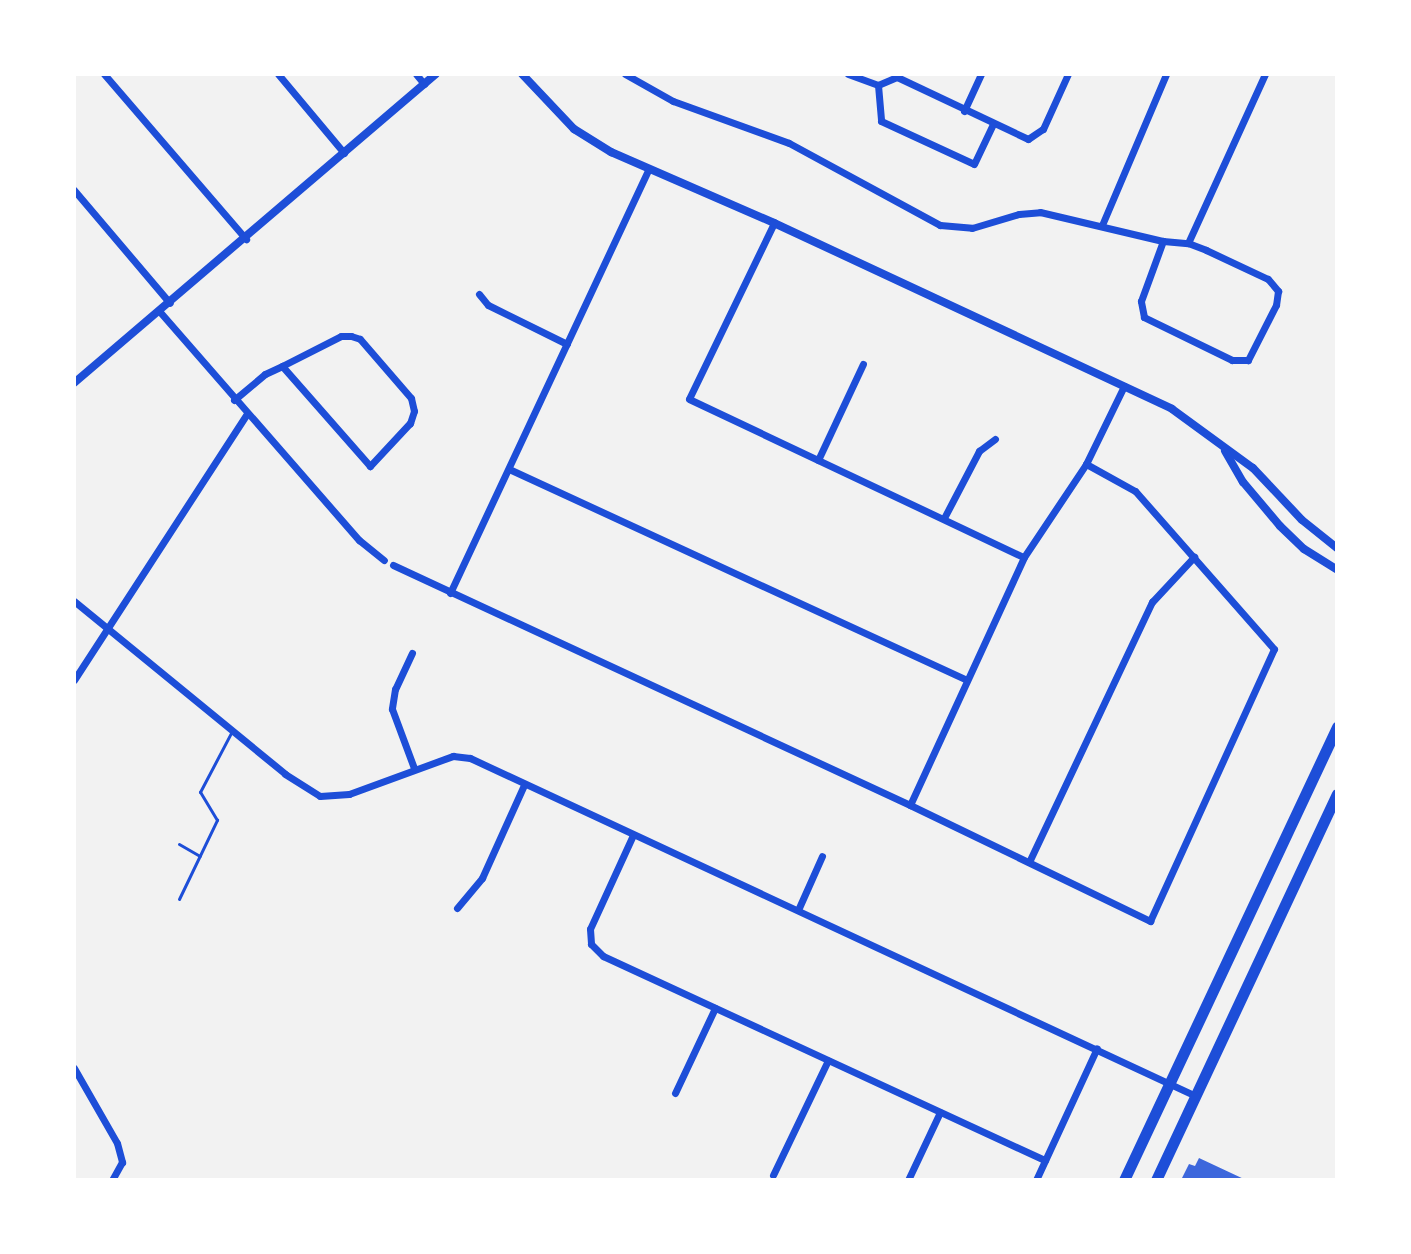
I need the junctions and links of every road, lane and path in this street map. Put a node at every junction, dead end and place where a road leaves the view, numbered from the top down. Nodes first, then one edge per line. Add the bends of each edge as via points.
1 (104, 74) edge
2 (278, 74) edge
3 (416, 74) edge
4 (436, 74) edge
5 (522, 74) edge
6 (625, 74) edge
7 (848, 74) edge
8 (981, 74) edge
9 (1068, 74) edge
10 (1166, 74) edge
11 (1265, 74) edge
12 (898, 76) edge
13 (424, 84) junction
14 (878, 85) junction
15 (964, 111) junction
16 (993, 124) junction
17 (344, 153) junction
18 (649, 169) junction
19 (74, 190) edge
20 (774, 223) junction
21 (1102, 225) junction
22 (246, 239) junction
23 (1163, 241) junction
24 (1188, 243) junction
25 (479, 294) dead end
26 (170, 303) junction
27 (160, 312) junction
28 (567, 344) junction
29 (863, 364) dead end
30 (282, 366) junction
31 (74, 383) edge
32 (1124, 386) junction
33 (234, 400) junction
34 (246, 415) junction
35 (995, 439) dead end
36 (1222, 446) junction
37 (818, 460) junction
38 (1086, 464) junction
39 (509, 469) junction
40 (944, 518) junction
41 (1337, 548) edge
42 (1024, 557) junction
43 (1194, 557) junction
44 (384, 560) dead end
45 (393, 565) dead end
46 (1337, 570) edge
47 (450, 593) junction
48 (74, 601) edge
49 (107, 628) junction
50 (412, 653) dead end
51 (74, 680) edge
52 (967, 680) junction
53 (1337, 727) edge
54 (232, 731) junction
55 (414, 768) junction
56 (524, 785) junction
57 (1337, 794) edge
58 (910, 805) junction
59 (633, 835) junction
60 (179, 844) dead end
61 (200, 856) junction
62 (822, 856) dead end
63 (1029, 862) junction
64 (179, 899) dead end
65 (457, 908) dead end
66 (798, 910) junction
67 (715, 1008) junction
68 (1097, 1048) junction
69 (828, 1060) junction
70 (74, 1068) edge
71 (1170, 1084) junction
72 (675, 1093) dead end
73 (1196, 1096) junction
74 (940, 1112) junction
75 (1045, 1160) junction
76 (773, 1175) dead end
77 (112, 1180) edge
78 (908, 1180) edge
79 (1036, 1180) edge
80 (1124, 1180) edge
81 (1156, 1180) edge

1 - 22 street
2 - 17 street
3 - 13 street
4 - 13 street
5 - 18 street via 574,129
6 - 21 street via 673,101 789,143 940,225 972,228 1040,212
7 - 14 street
8 - 15 street
9 - 16 street via 1034,139
10 - 21 street
11 - 24 street
12 - 14 street
12 - 15 street
13 - 17 street
14 - 16 street via 881,121 974,164
15 - 16 street
17 - 22 street
18 - 20 street
18 - 28 street
19 - 26 street
20 - 32 street
20 - 37 street via 689,399
21 - 23 street
22 - 26 street
23 - 24 street
23 - 24 street via 1141,301 1144,317 1232,360 1248,360 1276,305 1276,286
25 - 28 street via 488,305
26 - 27 street
27 - 31 street
27 - 33 street
28 - 39 street
29 - 37 street
30 - 30 street via 341,336 360,339 411,398 410,423 370,466
30 - 33 street
32 - 36 street via 1196,424
32 - 38 street
33 - 34 street
34 - 44 street via 359,540
34 - 49 street
35 - 40 street via 979,451
36 - 41 street via 1253,468 1310,528
36 - 46 street via 1243,482 1280,526
37 - 40 street
38 - 42 street
38 - 43 street via 1135,491
39 - 47 street
39 - 52 street
40 - 42 street
42 - 52 street
43 - 63 street via 1152,602
43 - 63 street via 1274,649 1150,921
45 - 47 street
47 - 58 street
48 - 49 street
49 - 51 street
49 - 54 street
50 - 55 street via 392,709
52 - 58 street
53 - 71 main road
54 - 55 street via 320,796 349,794
54 - 61 lane via 200,792 217,820
55 - 56 street via 453,756 470,758
56 - 59 street
56 - 65 street via 482,878
57 - 73 main road
58 - 63 street
59 - 66 street
59 - 67 street via 590,929 591,944 603,956
60 - 61 lane
61 - 64 lane
62 - 66 street
66 - 68 street
67 - 69 street
67 - 72 street
68 - 71 street
68 - 75 street
69 - 74 street
69 - 76 street
70 - 77 street via 117,1143 122,1162
71 - 73 street
71 - 80 main road
73 - 81 main road
74 - 75 street
74 - 78 street
75 - 79 street

